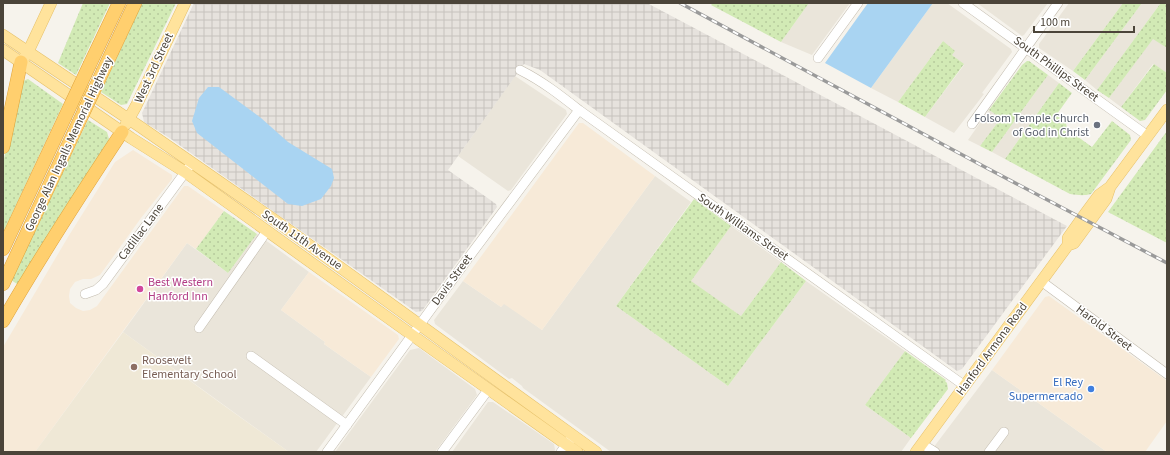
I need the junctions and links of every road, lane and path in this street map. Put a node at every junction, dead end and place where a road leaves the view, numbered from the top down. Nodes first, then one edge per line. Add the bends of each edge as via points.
1 (50, 3) edge
2 (119, 3) edge
3 (135, 3) edge
4 (184, 3) edge
5 (858, 3) edge
6 (963, 3) edge
7 (1058, 3) edge
8 (3, 36) edge
9 (1026, 48) junction
10 (3, 50) edge
11 (25, 57) junction
12 (818, 58) dead end
13 (520, 70) dead end
14 (579, 110) junction
15 (1167, 110) edge
16 (129, 119) junction
17 (972, 124) dead end
18 (122, 132) junction
19 (1148, 136) junction
20 (3, 147) edge
21 (192, 163) junction
22 (185, 172) junction
23 (267, 231) junction
24 (3, 249) edge
25 (1041, 281) junction
26 (3, 284) edge
27 (85, 294) dead end
28 (3, 321) edge
29 (420, 324) junction
30 (199, 328) dead end
31 (412, 335) junction
32 (251, 356) dead end
33 (1167, 374) edge
34 (965, 386) junction
35 (488, 390) junction
36 (347, 425) junction
37 (1004, 432) dead end
38 (567, 444) edge
39 (919, 448) edge
40 (327, 452) edge
41 (442, 452) edge
42 (577, 452) edge
43 (596, 452) edge
44 (935, 452) edge
45 (989, 452) edge

1 - 11 main road
2 - 24 highway, George Alan Ingalls Memorial Highway, bridge
3 - 26 highway, George Alan Ingalls Memorial Highway, bridge
4 - 16 main road, West 3rd Street
5 - 12 street
6 - 9 street, South Phillips Street
7 - 9 street
8 - 11 main road, South 11th Avenue
9 - 17 street
9 - 19 street, South Phillips Street
10 - 11 main road, South 11th Avenue
11 - 16 main road, South 11th Avenue
11 - 18 main road, South 11th Avenue
11 - 20 highway
13 - 14 street, South Williams Street
14 - 29 street, Davis Street
14 - 34 street, South Williams Street
15 - 19 main road, Hanford Armona Road
16 - 18 main road, West 3rd Street
16 - 21 main road, South 11th Avenue
18 - 22 main road, South 11th Avenue
18 - 28 highway
19 - 25 main road, Hanford Armona Road via 1110,187 1099,195 1088,209 1068,238 1068,245
21 - 22 street, Cadillac Lane
21 - 29 main road, South 11th Avenue
22 - 23 main road, South 11th Avenue
22 - 27 street, Cadillac Lane via 103,284
23 - 30 street
23 - 31 main road, South 11th Avenue
25 - 33 street, Harold Street
25 - 34 main road, Hanford Armona Road
29 - 31 street, Davis Street
29 - 38 main road, South 11th Avenue
31 - 35 main road, South 11th Avenue
31 - 36 street, Davis Street
32 - 36 street
34 - 39 main road, Hanford Armona Road
35 - 38 main road, South 11th Avenue
35 - 41 street
36 - 40 street, Davis Street
37 - 45 street
38 - 42 main road, South 11th Avenue
38 - 43 main road, South 11th Avenue
39 - 44 street

